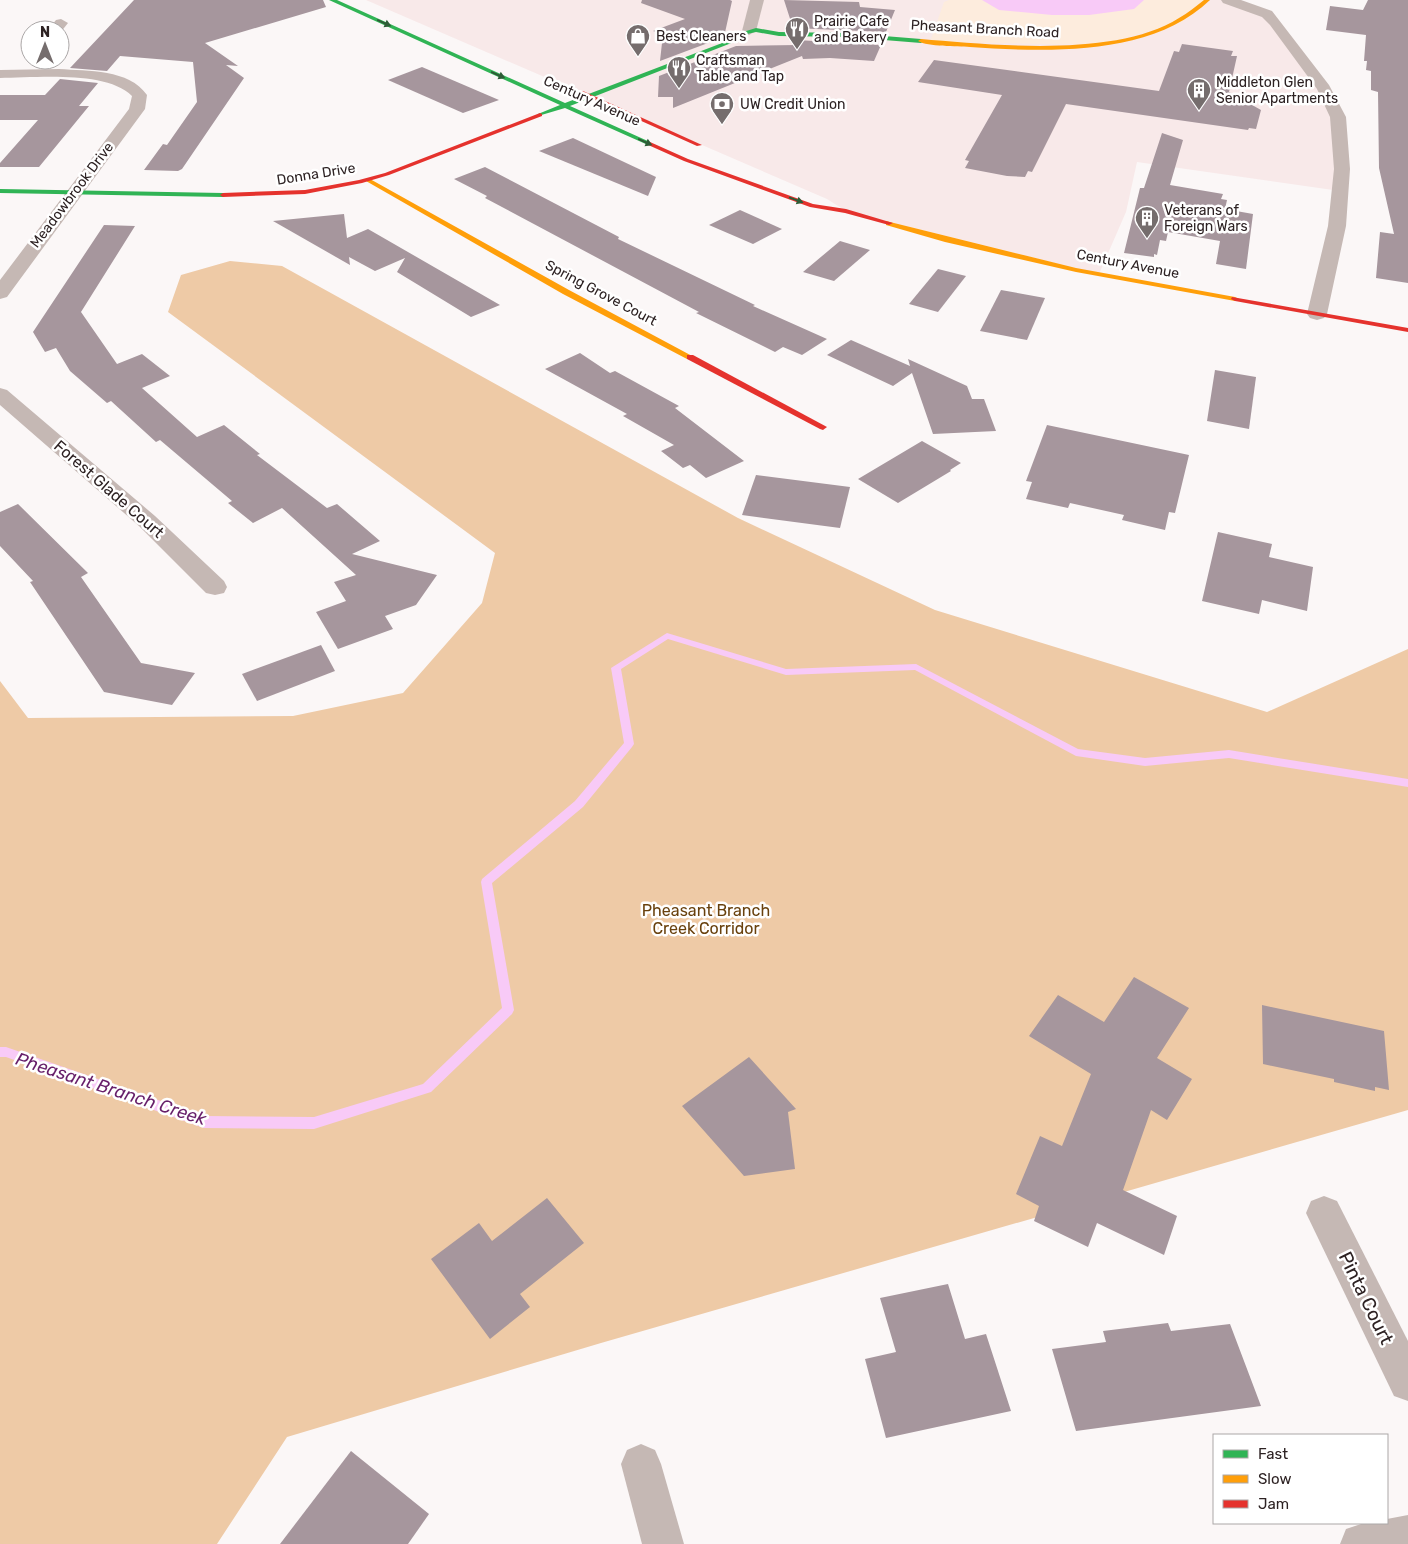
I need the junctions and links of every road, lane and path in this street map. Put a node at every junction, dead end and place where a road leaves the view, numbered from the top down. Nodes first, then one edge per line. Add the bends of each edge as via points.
1 (332, 0) edge
2 (757, 0) edge
3 (1207, 0) edge
4 (1228, 0) edge
5 (749, 31) junction
6 (20, 64) edge
7 (7, 74) edge
8 (570, 87) dead end
9 (590, 96) junction
10 (565, 106) junction
11 (707, 148) dead end
12 (368, 180) junction
13 (0, 191) edge
14 (74, 192) junction
15 (819, 196) dead end
16 (846, 211) junction
17 (0, 293) edge
18 (1318, 314) junction
19 (1408, 330) edge
20 (0, 394) edge
21 (823, 428) dead end
22 (215, 587) dead end
23 (1324, 1213) dead end
24 (1408, 1382) edge
25 (641, 1464) dead end
26 (1408, 1536) edge
27 (663, 1544) edge
28 (1361, 1544) edge

1 -> 10 street, Century Avenue
2 - 5 street
3 - 5 street, Pheasant Branch Road via 1182,22 1158,32 1064,48 1005,48 865,36
4 - 18 street via 1267,14 1276,22 1324,88 1338,117 1342,169 1337,226
5 - 9 street, Donna Drive
6 - 7 street
7 - 14 street, Meadowbrook Drive via 102,76 138,90 141,97 137,109
8 - 9 street, Century Avenue
9 - 10 street, Donna Drive
9 - 11 street, Century Avenue
10 - 12 street, Donna Drive
10 -> 16 street, Century Avenue via 714,170 812,206
12 - 14 street, Donna Drive via 278,196
12 - 21 street, Spring Grove Court via 566,292
13 - 14 street, Donna Drive
14 - 17 street, Meadowbrook Drive
15 - 16 street, Century Avenue
16 - 18 street, Century Avenue via 948,240 1076,270
18 - 19 street, Century Avenue
20 - 22 street, Forest Glade Court via 147,521
23 - 24 street, Pinta Court
25 - 27 street
26 - 28 street

